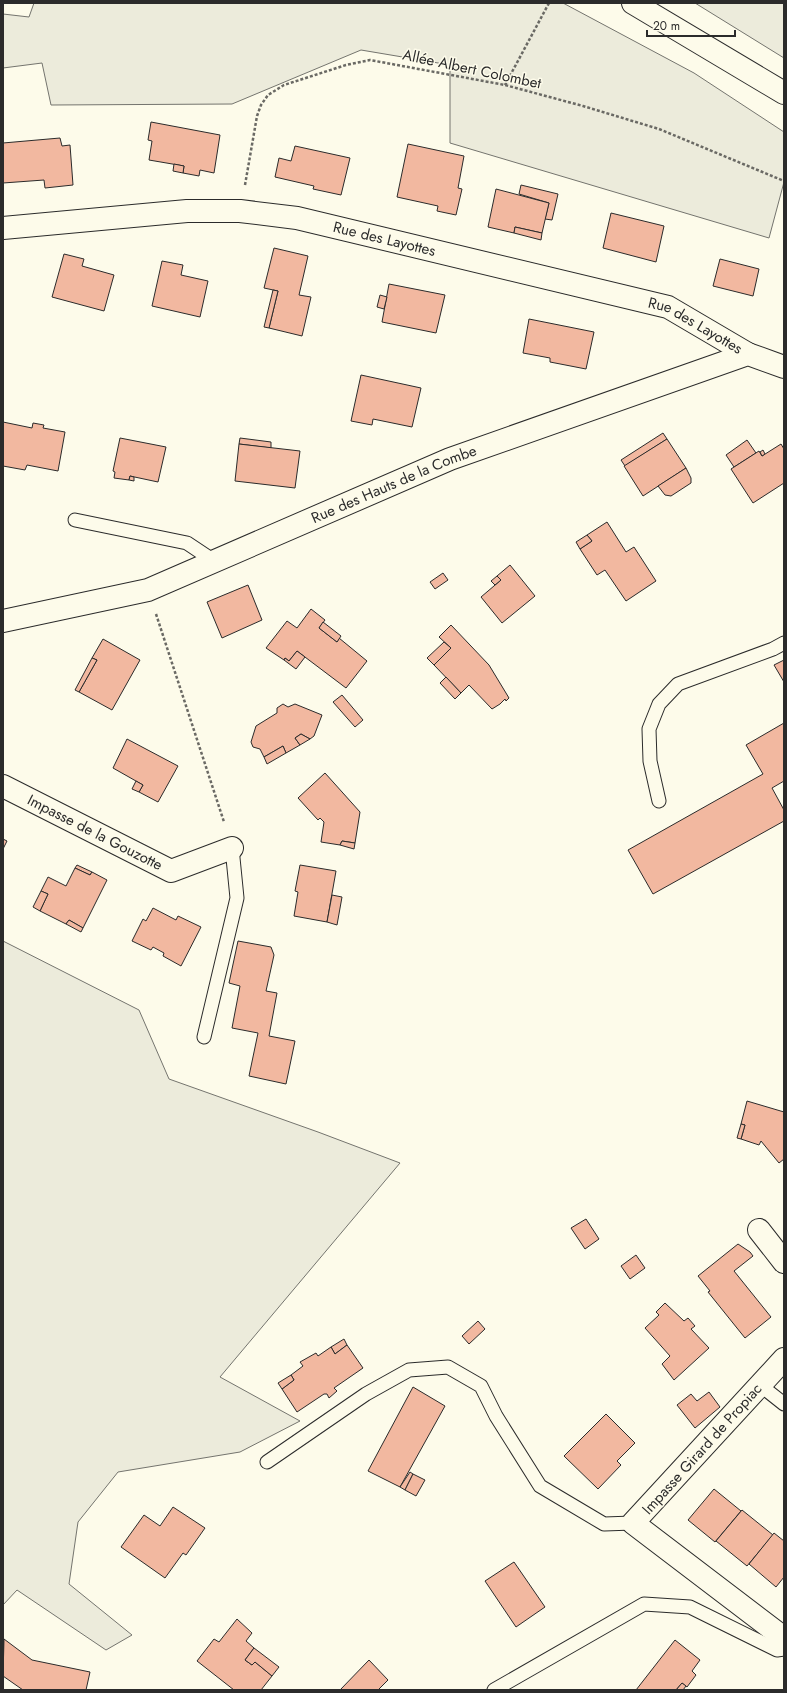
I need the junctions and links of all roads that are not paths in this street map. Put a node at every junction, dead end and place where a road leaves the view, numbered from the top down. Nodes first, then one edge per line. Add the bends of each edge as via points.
1 (633, 3) edge
2 (784, 93) edge
3 (3, 228) edge
4 (748, 354) junction
5 (784, 367) edge
6 (75, 520) dead end
7 (214, 561) junction
8 (3, 621) edge
9 (784, 643) edge
10 (3, 786) edge
11 (659, 801) dead end
12 (232, 848) joint
13 (204, 1037) dead end
14 (759, 1230) dead end
15 (784, 1262) edge
16 (784, 1359) edge
17 (760, 1385) junction
18 (784, 1404) edge
19 (267, 1462) dead end
20 (634, 1524) junction
21 (784, 1638) edge
22 (784, 1649) edge
23 (494, 1690) edge

1 - 2 street
3 - 4 street, Rue des Layottes via 187,211 240,211 297,218 668,307
4 - 5 street
4 - 7 street, Rue des Hauts de la Combe via 450,459
6 - 7 lane via 187,543
7 - 8 street, Rue des Hauts de la Combe via 148,590
9 - 11 lane via 678,684 659,704 649,729 650,761
10 - 12 street, Impasse de la Gouzotte via 171,871
12 - 13 lane via 237,898
14 - 15 street
16 - 17 street, Impasse Girard de Propiac
17 - 18 lane
17 - 20 street, Impasse Girard de Propiac
19 - 20 lane via 366,1394 409,1370 448,1367 481,1386 496,1416 540,1486 604,1524
20 - 21 street, Impasse Girard de Propiac
22 - 23 lane via 777,1650 690,1607 644,1604

